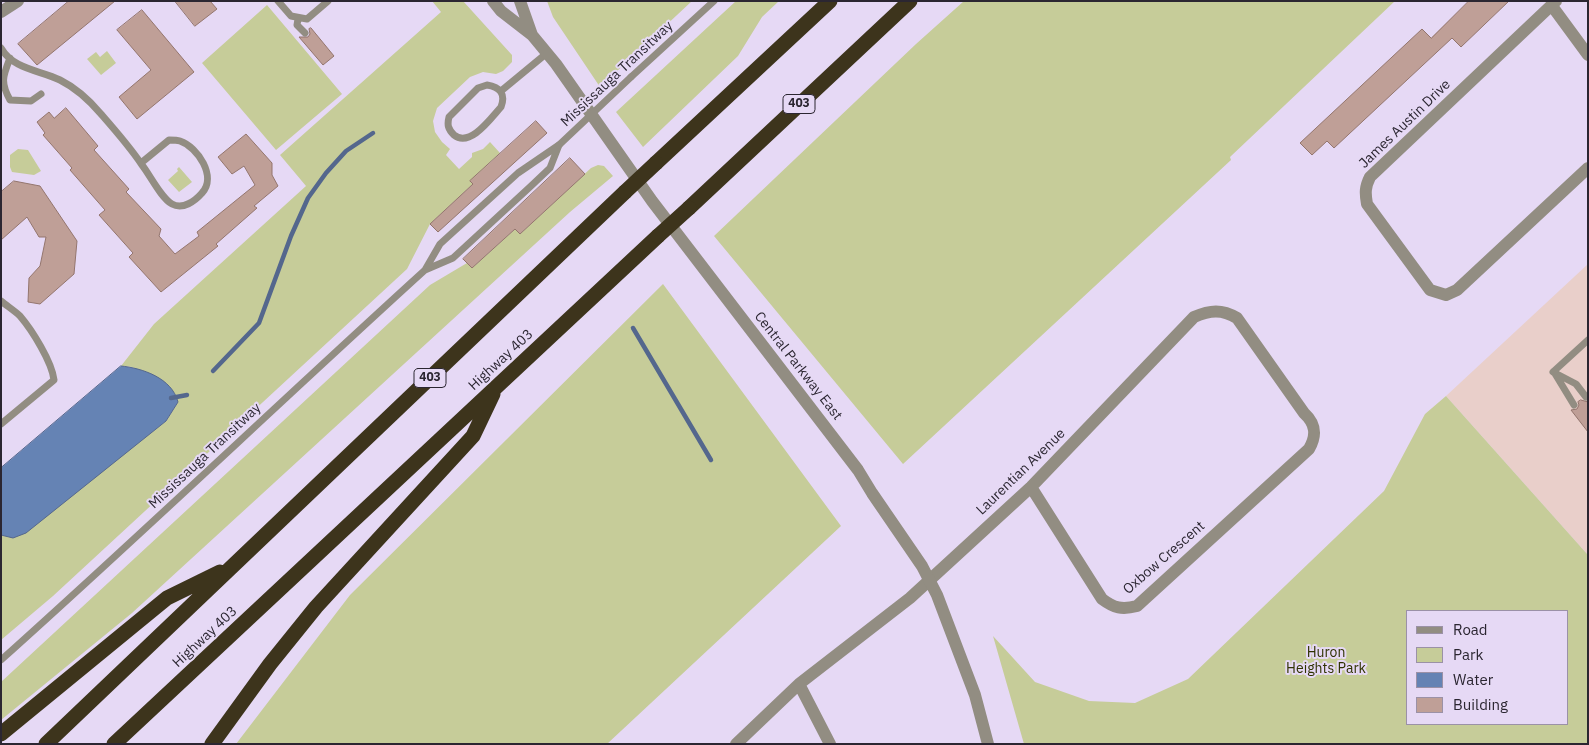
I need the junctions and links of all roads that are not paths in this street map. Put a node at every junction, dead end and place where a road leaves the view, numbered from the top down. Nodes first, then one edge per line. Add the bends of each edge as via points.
1 (18, 1) edge
2 (278, 1) edge
3 (328, 1) edge
4 (493, 1) edge
5 (520, 1) edge
6 (714, 1) edge
7 (830, 1) edge
8 (910, 1) edge
9 (1554, 3) edge
10 (1, 12) edge
11 (298, 18) junction
12 (305, 33) dead end
13 (532, 35) junction
14 (1, 48) edge
15 (547, 53) junction
16 (1588, 55) edge
17 (10, 58) junction
18 (501, 91) junction
19 (41, 94) dead end
20 (559, 145) junction
21 (141, 163) junction
22 (1588, 168) edge
23 (425, 270) junction
24 (1, 301) edge
25 (1588, 340) edge
26 (1553, 372) junction
27 (497, 387) junction
28 (1586, 397) dead end
29 (1574, 405) dead end
30 (1304, 413) joint
31 (1, 424) edge
32 (1031, 487) junction
33 (235, 565) junction
34 (929, 580) junction
35 (1, 660) edge
36 (799, 684) junction
37 (1, 734) edge
38 (46, 744) edge
39 (114, 744) edge
40 (212, 744) edge
41 (736, 744) edge
42 (830, 744) edge
43 (988, 744) edge

1 - 10 street
2 - 11 lane via 291,16
3 - 11 lane via 307,19
4 - 13 street, Central Parkway East
5 - 13 street, Central Parkway East
6 - 20 lane, Mississauga Transitway, bridge
7 - 33 highway, 403, bridge
8 - 27 highway, Highway 403 / 403, bridge
9 - 16 street
9 - 22 street, James Austin Drive via 1370,177 1365,194 1367,204 1430,290 1446,295 1457,290
11 - 12 lane via 298,25
13 - 15 street, Central Parkway East
14 - 17 lane
15 - 18 lane
15 - 34 street, Central Parkway East via 664,216 858,470
17 - 19 lane via 4,74 4,89 10,100 31,101
17 - 21 lane via 28,70 60,80 84,96
18 - 18 lane via 496,86 478,88 449,117 449,130 462,139 471,137 501,107
20 - 23 lane, Mississauga Transitway via 518,173 440,244
20 - 23 lane, Mississauga Transitway via 550,168 531,186 452,258
21 - 21 lane via 172,204 184,206 204,191 208,176 202,161 191,147 179,141 169,140
23 - 35 lane, Mississauga Transitway
24 - 31 lane via 20,316 53,369 54,380
25 - 26 lane
26 - 28 lane via 1576,384
26 - 29 lane
27 - 39 highway, Highway 403 / 403
27 - 40 highway via 473,436 316,608 270,664
30 - 32 street, Laurentian Avenue via 1236,318 1218,311 1206,312 1194,317
30 - 32 street, Oxbow Crescent via 1315,429 1309,449 1137,606 1124,609 1111,606 1102,599
32 - 34 street, Laurentian Avenue
33 - 37 highway via 167,598
33 - 38 highway, 403
34 - 36 street, Laurentian Avenue
34 - 43 street, Central Parkway East via 975,695
36 - 41 street, Laurentian Avenue
36 - 42 street

